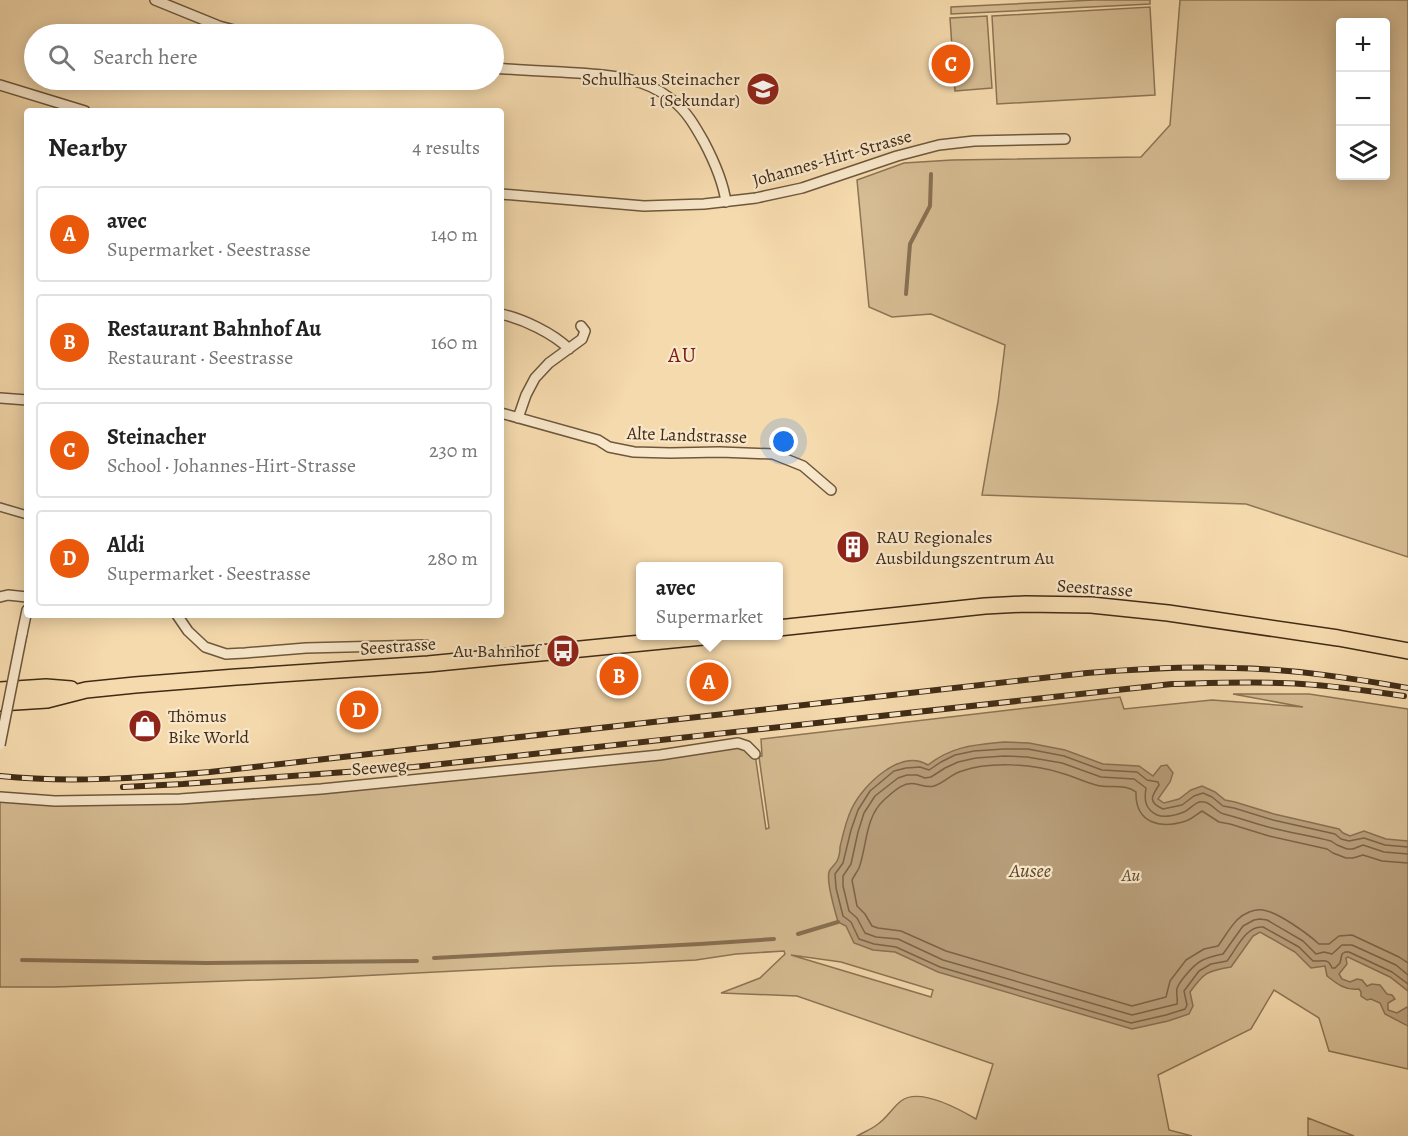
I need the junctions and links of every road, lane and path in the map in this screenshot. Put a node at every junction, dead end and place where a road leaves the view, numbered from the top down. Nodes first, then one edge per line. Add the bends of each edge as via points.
1 (155, 0) edge
2 (214, 24) edge
3 (504, 69) edge
4 (0, 85) edge
5 (72, 108) edge
6 (1065, 139) dead end
7 (504, 194) edge
8 (726, 202) junction
9 (504, 315) edge
10 (581, 326) dead end
11 (569, 349) junction
12 (0, 398) edge
13 (24, 400) edge
14 (504, 414) edge
15 (518, 418) junction
16 (831, 490) dead end
17 (0, 507) edge
18 (24, 513) edge
19 (0, 597) edge
20 (24, 597) edge
21 (25, 618) edge
22 (179, 618) edge
23 (783, 627) edge
24 (672, 640) edge
25 (426, 645) dead end
26 (1408, 651) edge
27 (1, 693) edge
28 (0, 745) edge
29 (754, 754) dead end
30 (0, 797) edge

1 - 2 street
3 - 8 street via 626,78 658,90 691,120 723,184
4 - 5 street via 29,98
6 - 8 street, Johannes-Hirt-Strasse via 939,145 802,188
7 - 8 street, Johannes-Hirt-Strasse via 661,206
9 - 11 street via 527,323
10 - 11 street via 585,331 582,339
11 - 15 street via 535,378
12 - 13 street
14 - 15 street, Alte Landstrasse
15 - 16 street, Alte Landstrasse via 634,452 773,454 803,466
17 - 18 street
19 - 20 street
21 - 28 street, bridge
22 - 25 street via 205,647 226,654
23 - 26 main road, Seestrasse via 976,606 1091,605 1191,616
24 - 27 main road, Seestrasse via 428,664 86,690 47,700
29 - 30 street, Seeweg via 738,743 660,755 180,799 55,801

